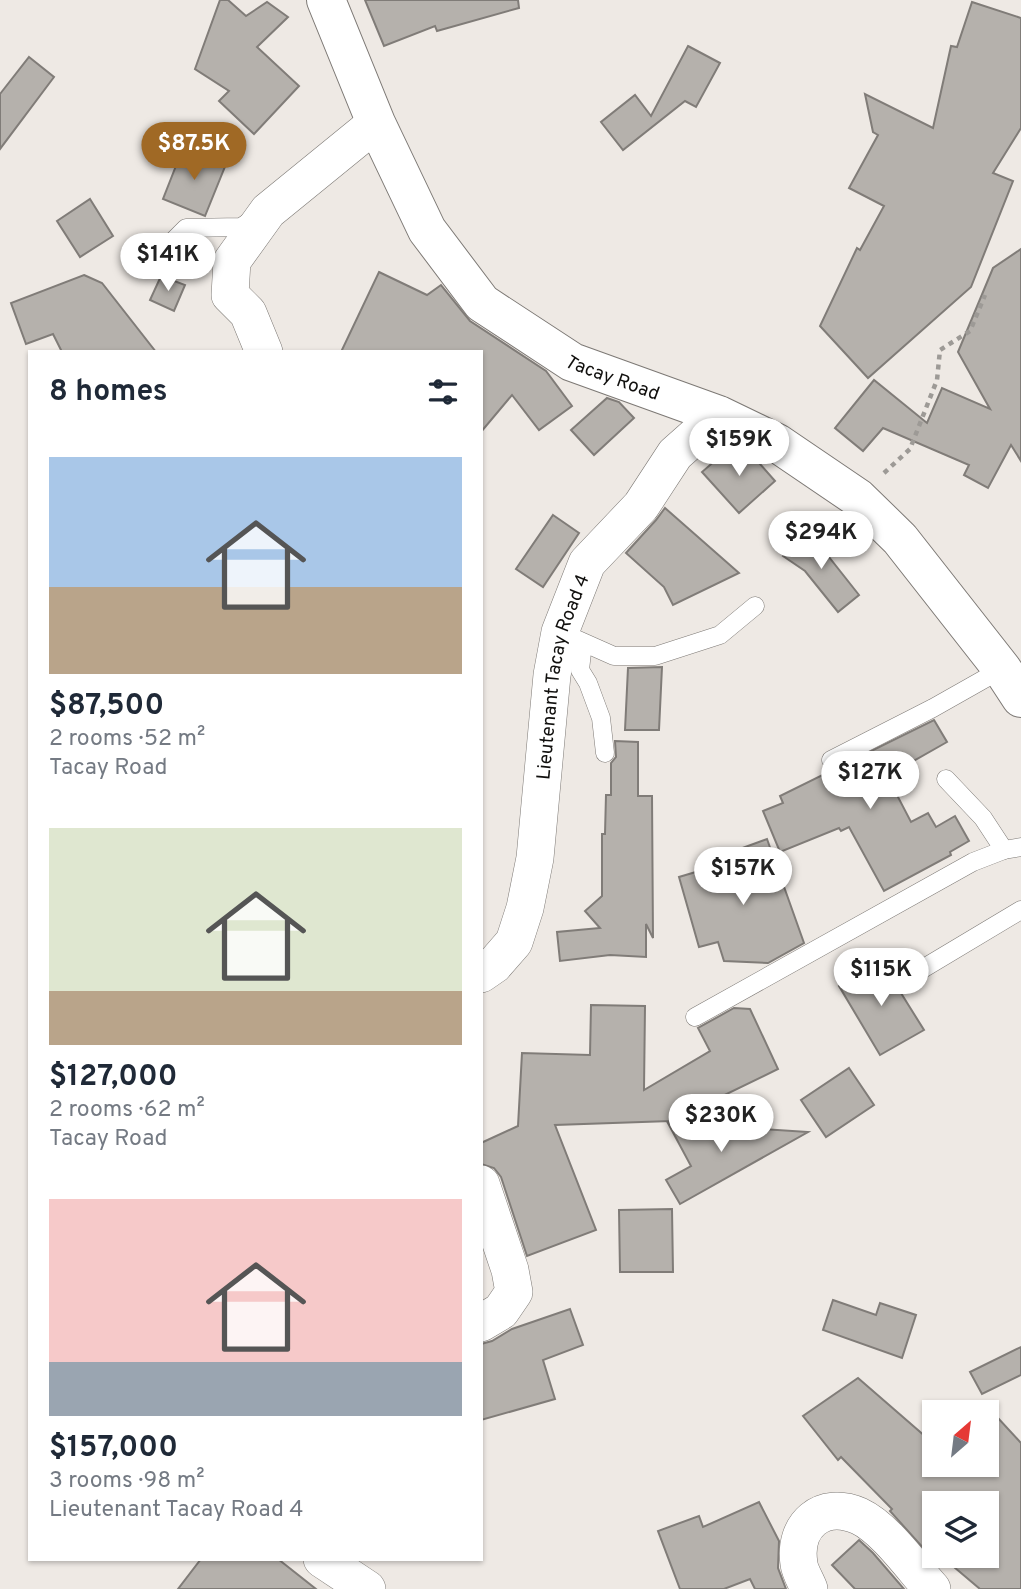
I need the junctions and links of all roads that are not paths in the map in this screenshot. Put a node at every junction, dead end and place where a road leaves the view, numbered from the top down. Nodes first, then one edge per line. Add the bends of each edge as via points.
1 (326, 0) edge
2 (376, 123) junction
3 (268, 211) junction
4 (162, 265) dead end
5 (263, 350) edge
6 (719, 415) junction
7 (755, 606) dead end
8 (571, 638) junction
9 (1011, 683) edge
10 (605, 753) dead end
11 (831, 760) dead end
12 (946, 779) dead end
13 (1012, 848) edge
14 (1021, 910) edge
15 (483, 973) edge
16 (909, 977) dead end
17 (695, 1017) dead end
18 (483, 1190) edge
19 (483, 1322) edge
20 (325, 1561) edge
21 (367, 1589) edge
22 (809, 1589) edge
23 (932, 1589) edge

1 - 2 main road, Tacay Road
2 - 3 street
2 - 6 main road, Tacay Road via 427,230 482,303 572,362
3 - 4 lane via 241,226 186,228 173,241
3 - 5 street via 232,261 230,295 248,313
6 - 8 street, Lieutenant Tacay Road 4 via 675,454 641,506 587,563
6 - 9 main road, Tacay Road via 777,443 858,498 900,539
7 - 8 lane via 720,635 655,656 614,656
8 - 10 lane via 601,718
8 - 15 street, Lieutenant Tacay Road 4 via 552,675 535,859 526,908 514,942
9 - 11 lane via 933,708
12 - 13 lane
13 - 17 lane via 973,862
14 - 16 lane
18 - 19 street via 514,1292 501,1311
20 - 21 street
22 - 23 street via 799,1566 805,1527 813,1517 835,1510 858,1516 876,1528

